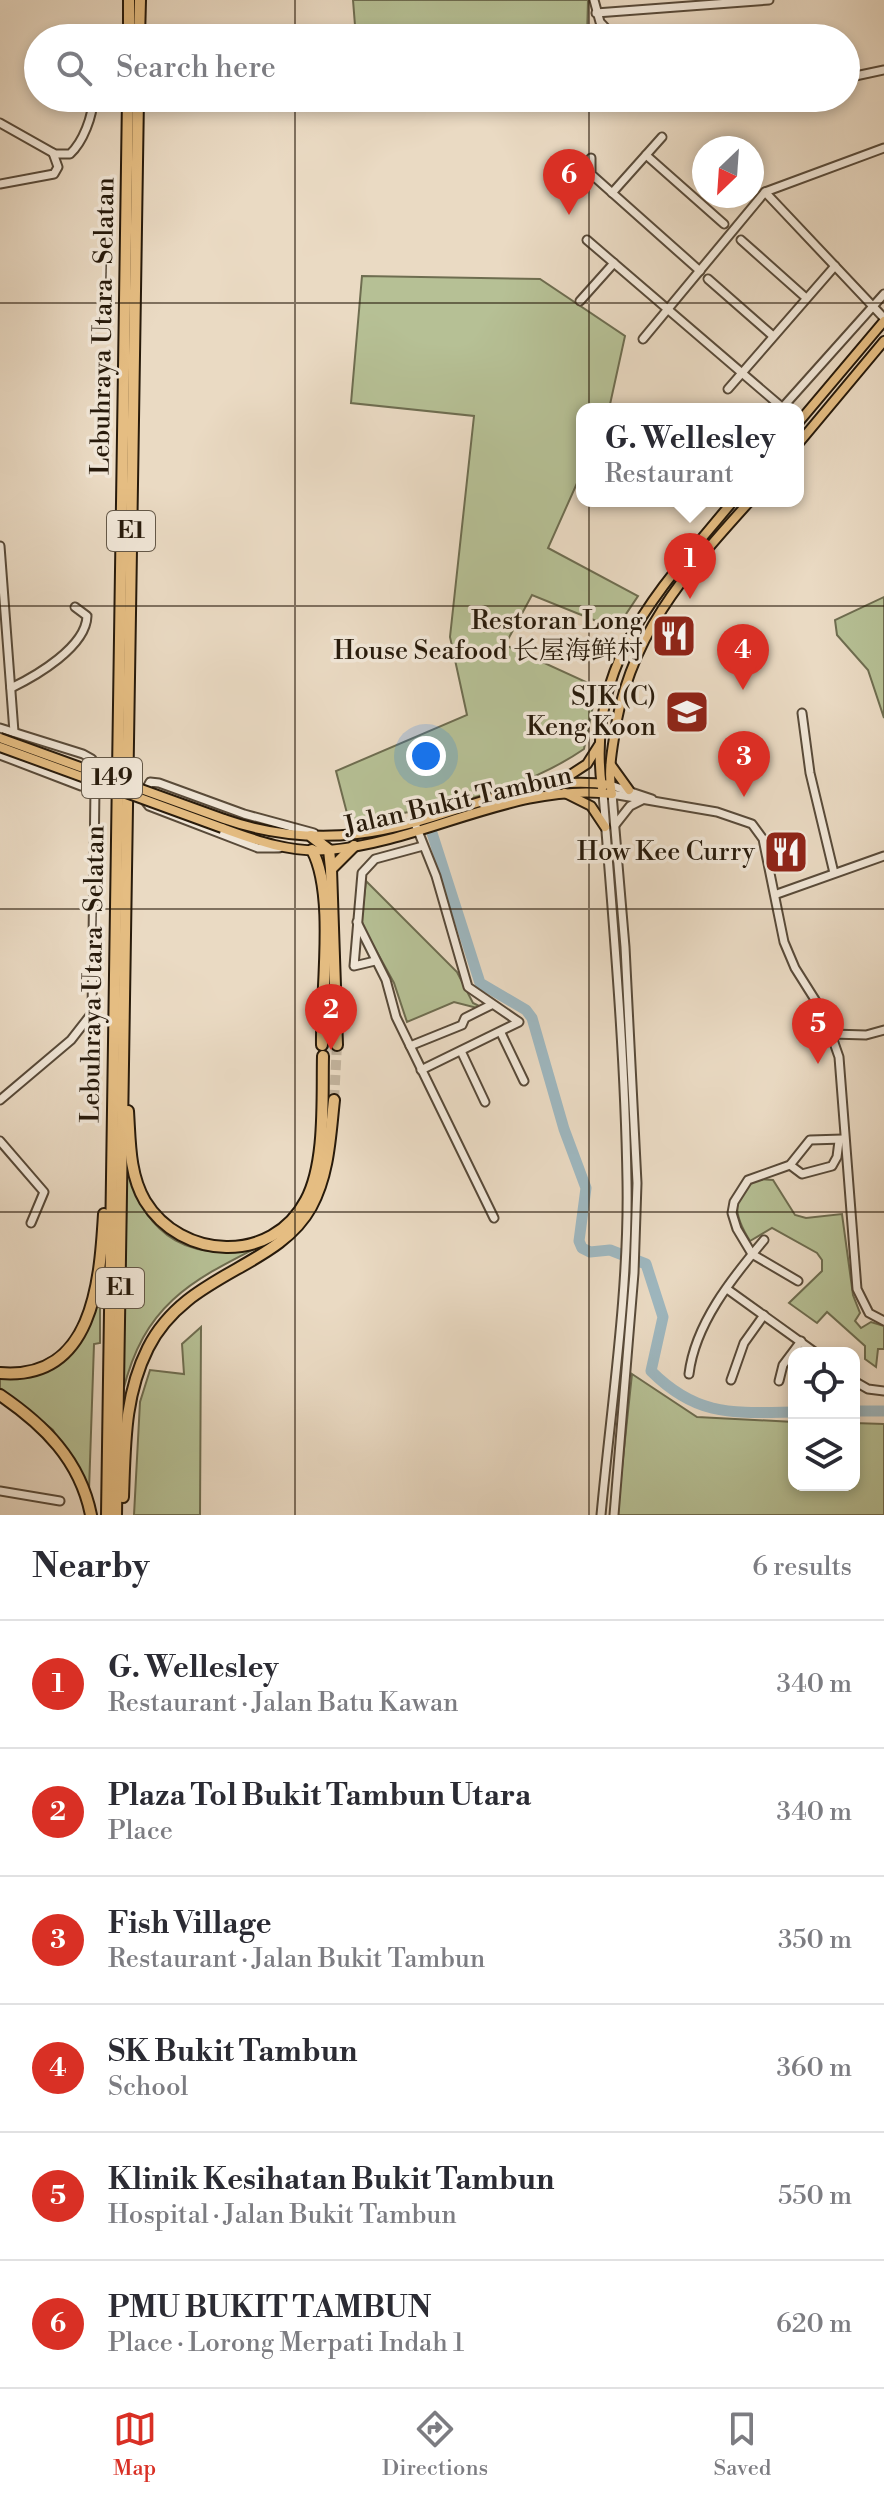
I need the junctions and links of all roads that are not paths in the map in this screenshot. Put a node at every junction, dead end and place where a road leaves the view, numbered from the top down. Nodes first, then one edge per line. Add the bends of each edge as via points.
1 (129, 0) edge
2 (140, 0) edge
3 (594, 0) edge
4 (769, 0) edge
5 (596, 13) junction
6 (129, 24) edge
7 (139, 24) edge
8 (604, 24) edge
9 (884, 70) edge
10 (860, 75) edge
11 (92, 112) edge
12 (128, 112) edge
13 (138, 112) edge
14 (0, 123) edge
15 (662, 137) dead end
16 (884, 148) edge
17 (53, 153) junction
18 (646, 155) junction
19 (591, 158) dead end
20 (0, 184) edge
21 (765, 192) junction
22 (612, 193) junction
23 (724, 224) dead end
24 (587, 240) dead end
25 (741, 240) dead end
26 (614, 263) junction
27 (835, 266) junction
28 (700, 271) junction
29 (708, 279) dead end
30 (884, 294) edge
31 (805, 297) junction
32 (580, 301) dead end
33 (873, 306) junction
34 (668, 309) junction
35 (884, 320) edge
36 (773, 336) junction
37 (643, 339) dead end
38 (884, 341) edge
39 (742, 373) junction
40 (728, 389) dead end
41 (777, 403) edge
42 (787, 403) edge
43 (804, 415) edge
44 (804, 437) edge
45 (728, 507) edge
46 (745, 507) edge
47 (0, 549) edge
48 (75, 607) dead end
49 (11, 688) junction
50 (802, 713) dead end
51 (0, 728) edge
52 (14, 732) junction
53 (0, 738) edge
54 (600, 742) junction
55 (0, 747) edge
56 (0, 755) edge
57 (611, 764) junction
58 (556, 783) junction
59 (95, 788) junction
60 (607, 789) junction
61 (629, 790) junction
62 (563, 792) junction
63 (642, 800) junction
64 (653, 800) junction
65 (417, 819) junction
66 (223, 823) junction
67 (610, 827) junction
68 (420, 829) junction
69 (317, 836) junction
70 (354, 846) junction
71 (423, 846) junction
72 (289, 848) junction
73 (312, 850) junction
74 (329, 850) junction
75 (884, 856) edge
76 (331, 869) junction
77 (834, 873) junction
78 (777, 894) junction
79 (357, 922) junction
80 (375, 961) junction
81 (491, 1005) junction
82 (884, 1030) edge
83 (501, 1033) junction
84 (832, 1034) junction
85 (337, 1045) tunnel mouth
86 (410, 1046) junction
87 (461, 1051) junction
88 (123, 1062) junction
89 (421, 1070) junction
90 (524, 1081) dead end
91 (0, 1100) edge
92 (334, 1100) tunnel mouth
93 (485, 1102) dead end
94 (841, 1139) junction
95 (0, 1141) edge
96 (790, 1165) junction
97 (112, 1170) junction
98 (494, 1218) dead end
99 (31, 1223) dead end
100 (764, 1240) dead end
101 (752, 1254) junction
102 (798, 1281) dead end
103 (727, 1289) junction
104 (764, 1315) junction
105 (884, 1321) edge
106 (801, 1341) junction
107 (808, 1347) edge
108 (0, 1373) edge
109 (689, 1374) dead end
110 (731, 1380) dead end
111 (779, 1381) dead end
112 (860, 1384) edge
113 (884, 1391) edge
114 (0, 1395) edge
115 (603, 1489) junction
116 (618, 1489) junction
117 (0, 1491) edge
118 (60, 1501) dead end
119 (91, 1515) edge
120 (107, 1515) edge
121 (116, 1515) edge
122 (122, 1515) edge
123 (601, 1515) edge
124 (614, 1515) edge

1 - 6 highway
2 - 7 highway
3 - 5 street
4 - 5 street
5 - 8 street
9 - 10 street
11 - 17 street via 80,145 70,154
12 - 97 highway, Lebuhraya Utara–Selatan / E1
13 - 88 highway, Lebuhraya Utara–Selatan / E1
14 - 17 street
15 - 18 street
16 - 21 street
17 - 20 street via 58,167 54,174
18 - 22 street
18 - 23 street
19 - 22 street via 591,174
21 - 27 street
21 - 28 street
22 - 28 street
24 - 26 street
25 - 31 street
26 - 32 street
26 - 34 street
27 - 31 street
27 - 33 street
28 - 34 street
29 - 36 street
30 - 33 street
31 - 36 street
33 - 35 street
33 - 42 street
34 - 37 street
34 - 39 street
35 - 43 main road
36 - 39 street
38 - 44 main road
39 - 40 street
39 - 41 street
45 - 54 main road via 633,626 607,689
46 - 57 main road via 645,635 624,683
47 - 49 street
48 - 49 street via 87,616 84,631 53,664
49 - 52 street
50 - 77 street
51 - 52 street
52 - 59 street via 92,759
53 - 66 main road, Jalan Bukit Tambun / 149, bridge
54 - 58 main road via 587,764
54 - 60 main road
55 - 66 main road, Jalan Bukit Tambun / 149, bridge
56 - 59 street
57 - 60 main road
57 - 61 main road
58 - 60 main road, Jalan Bukit Tambun
58 - 65 main road, Jalan Bukit Tambun
59 - 91 street via 92,1013 71,1040
60 - 61 street, Jalan Bukit Tambun
60 - 62 main road, Jalan Bukit Tambun
60 - 63 street, Jalan Bukit Tambun
60 - 67 street
61 - 64 street, Jalan Bukit Tambun
62 - 67 main road via 591,806
62 - 68 main road, Jalan Bukit Tambun
63 - 64 street, Jalan Bukit Tambun
63 - 67 street
64 - 78 street, Jalan Bukit Tambun via 752,824 763,839
65 - 68 street
65 - 69 main road, Jalan Bukit Tambun via 359,834
66 - 69 main road, Jalan Bukit Tambun / 149
66 - 72 main road, Jalan Bukit Tambun / 149 via 264,844
67 - 115 street via 627,1181
67 - 116 street via 625,947 637,1183
68 - 70 main road, Jalan Bukit Tambun
68 - 71 street
69 - 72 street via 159,783 150,782 144,789 142,797 149,806 258,848
69 - 74 highway
70 - 74 main road, Jalan Bukit Tambun
70 - 76 highway
71 - 79 street via 369,864 359,882
71 - 81 street via 468,987
72 - 73 main road, Jalan Bukit Tambun / 149
73 - 74 main road, Jalan Bukit Tambun / 149
73 - 88 highway via 322,873 324,898 318,1160 308,1198 278,1232 254,1244 202,1245 157,1216 143,1196 131,1151
74 - 76 highway
75 - 77 street
76 - 85 highway
77 - 78 street
78 - 84 street, Jalan Bukit Tambun via 789,955
79 - 80 street
79 - 80 street via 354,966
80 - 86 street
81 - 83 street via 519,1022
81 - 86 street via 465,1018 462,1025
82 - 84 street
83 - 87 street
83 - 90 street
84 - 94 street, Jalan Bukit Tambun via 842,1078
86 - 89 street
87 - 89 street
87 - 93 street
88 - 121 highway, Lebuhraya Utara–Selatan / E1
89 - 98 street
92 - 122 highway via 323,1177 306,1216 267,1250 193,1293 149,1346 130,1391
94 - 96 street via 810,1140
94 - 96 street via 832,1166 802,1174
94 - 105 street, Jalan Bukit Tambun via 859,1296 869,1313
95 - 99 street via 44,1192
96 - 101 street via 754,1176 734,1202 737,1229
97 - 108 highway via 98,1287 81,1332 43,1367
97 - 120 highway, Lebuhraya Utara–Selatan / E1
100 - 101 street
101 - 102 street
101 - 103 street
103 - 104 street
103 - 109 street via 696,1343
104 - 106 street
104 - 110 street via 741,1350
106 - 107 street
106 - 111 street via 783,1365
112 - 113 street
114 - 119 highway via 42,1427 64,1452
115 - 116 street
115 - 123 street
116 - 124 street
117 - 118 street

